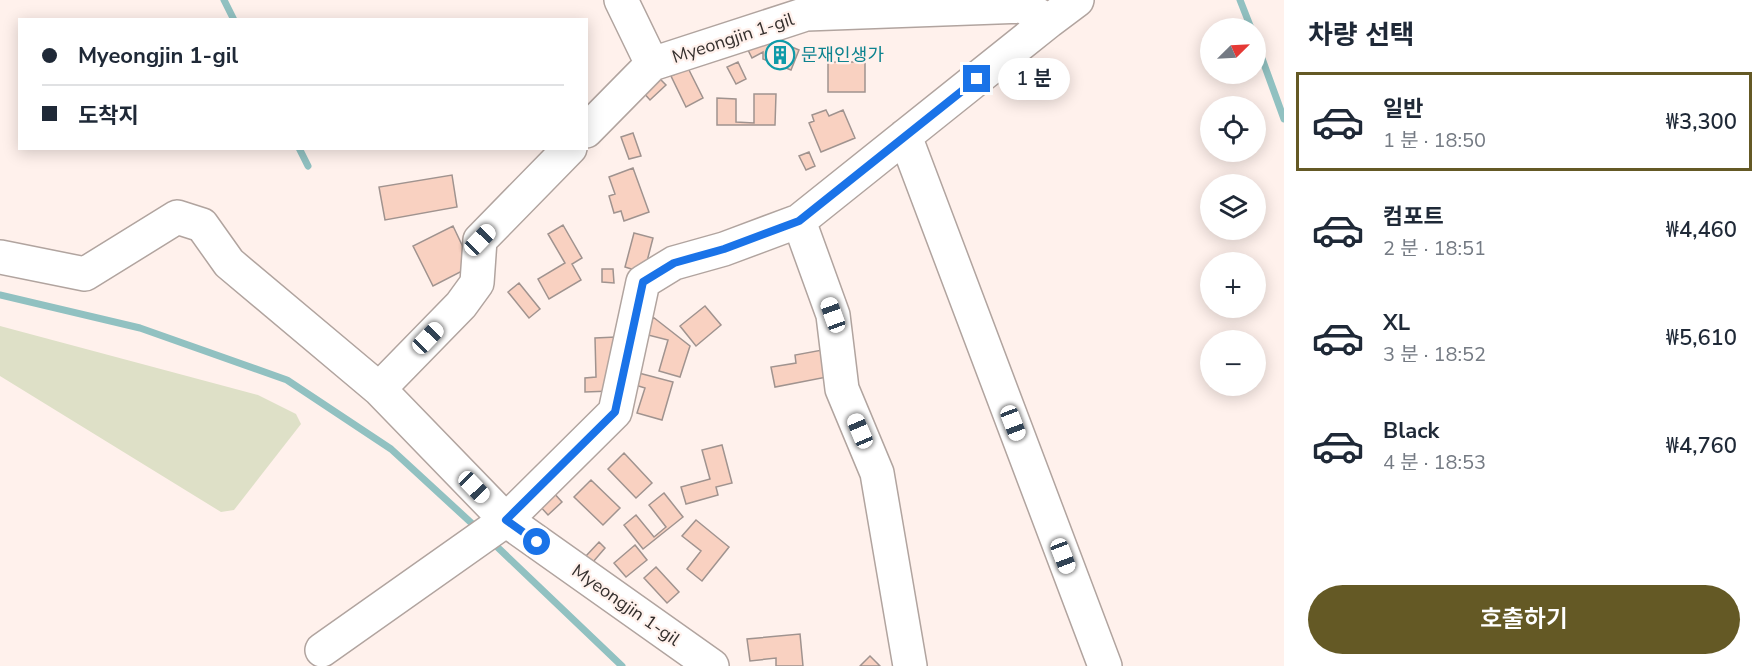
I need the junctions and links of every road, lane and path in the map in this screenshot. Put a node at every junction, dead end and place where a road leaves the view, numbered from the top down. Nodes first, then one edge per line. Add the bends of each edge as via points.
1 (621, 0) edge
2 (1077, 0) edge
3 (1049, 21) junction
4 (652, 64) junction
5 (588, 129) edge
6 (905, 136) junction
7 (568, 150) edge
8 (799, 221) junction
9 (0, 257) edge
10 (379, 389) junction
11 (506, 520) junction
12 (322, 650) dead end
13 (712, 666) edge
14 (910, 666) edge
15 (1105, 666) edge

1 - 4 street
2 - 3 street
3 - 4 street, Myeongjin 1-gil via 1022,6 806,14
3 - 6 street
4 - 5 street, Myeongjin 1-gil
6 - 8 street
6 - 15 street
7 - 10 street via 480,240 477,283
8 - 11 street via 674,263 643,282 615,412
8 - 14 street via 833,315 842,389 877,473
9 - 10 street, Myeongjin 1-gil via 85,274 177,217 202,225 230,263
10 - 11 street, Myeongjin 1-gil
11 - 12 street
11 - 13 street, Myeongjin 1-gil

